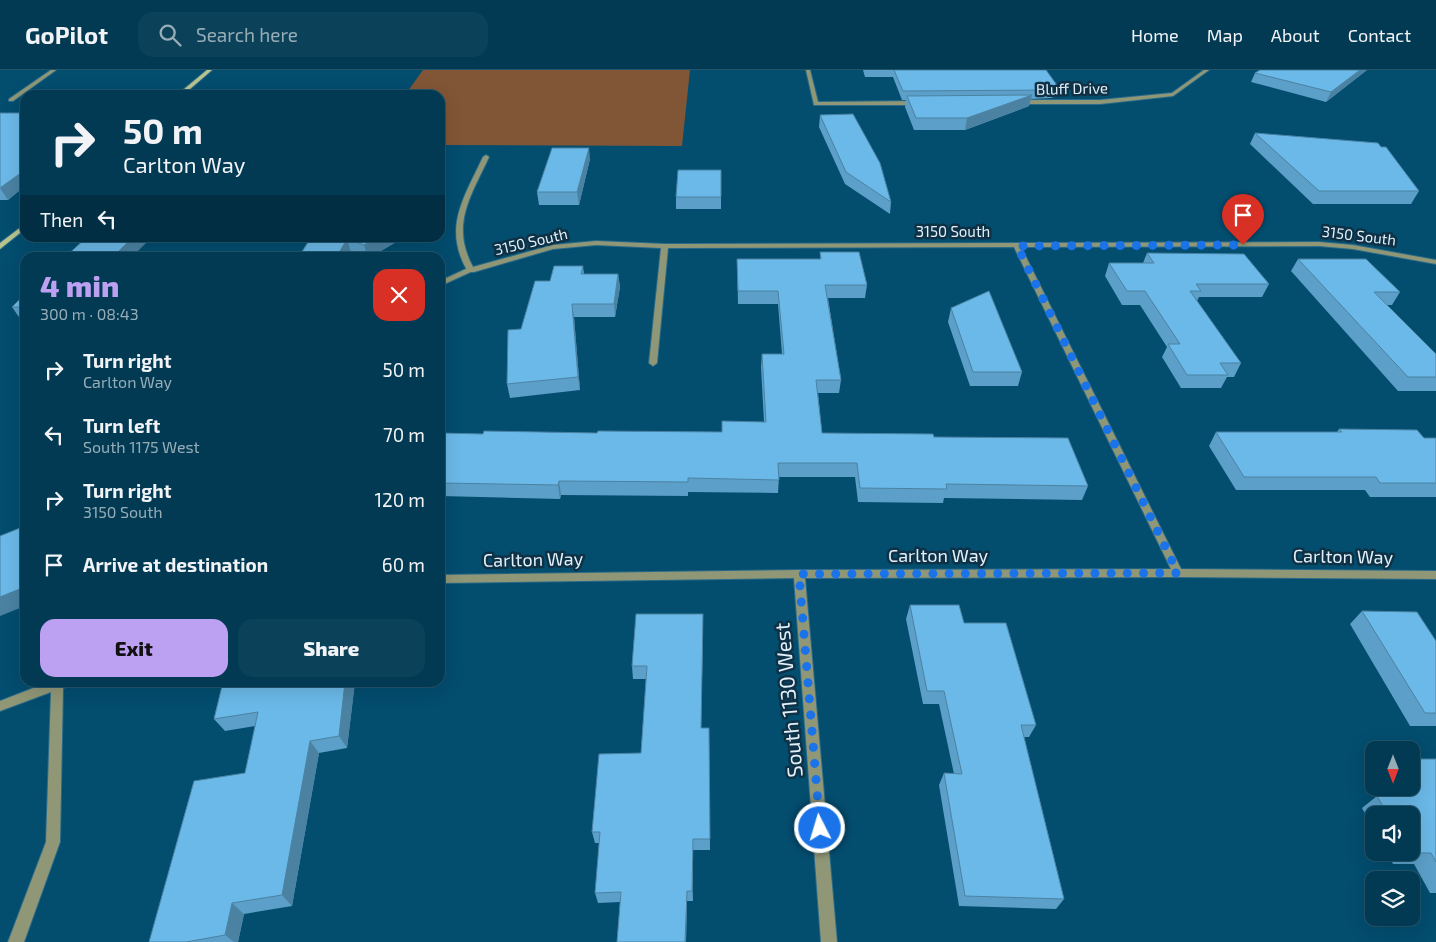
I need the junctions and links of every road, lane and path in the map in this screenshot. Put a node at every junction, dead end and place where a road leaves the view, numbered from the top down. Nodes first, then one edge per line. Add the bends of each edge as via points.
1 (54, 70) edge
2 (210, 70) edge
3 (808, 70) edge
4 (1207, 70) edge
5 (25, 90) edge
6 (186, 90) edge
7 (20, 94) edge
8 (11, 100) dead end
9 (1012, 102) edge
10 (924, 103) edge
11 (486, 157) dead end
12 (20, 230) edge
13 (665, 246) junction
14 (1017, 246) junction
15 (0, 247) edge
16 (1436, 262) edge
17 (471, 270) junction
18 (445, 282) edge
19 (653, 363) dead end
20 (1178, 573) junction
21 (799, 574) junction
22 (1436, 576) edge
23 (445, 579) edge
24 (52, 687) edge
25 (60, 687) edge
26 (0, 706) edge
27 (16, 942) edge
28 (829, 942) edge

1 - 5 street
2 - 6 main road
3 - 10 street via 816,104
4 - 9 street, Bluff Drive via 1173,94 1100,102
7 - 8 street
11 - 17 street via 459,223 458,239
12 - 15 main road
13 - 14 street, 3150 South
13 - 17 street, 3150 South via 596,243 553,248
13 - 19 street
14 - 16 street, 3150 South via 1319,244
14 - 20 street
17 - 18 street, 3150 South
20 - 21 street, Carlton Way
20 - 22 street, Carlton Way
21 - 23 street, Carlton Way
21 - 28 street, South 1130 West
24 - 26 street
25 - 27 street via 53,842

